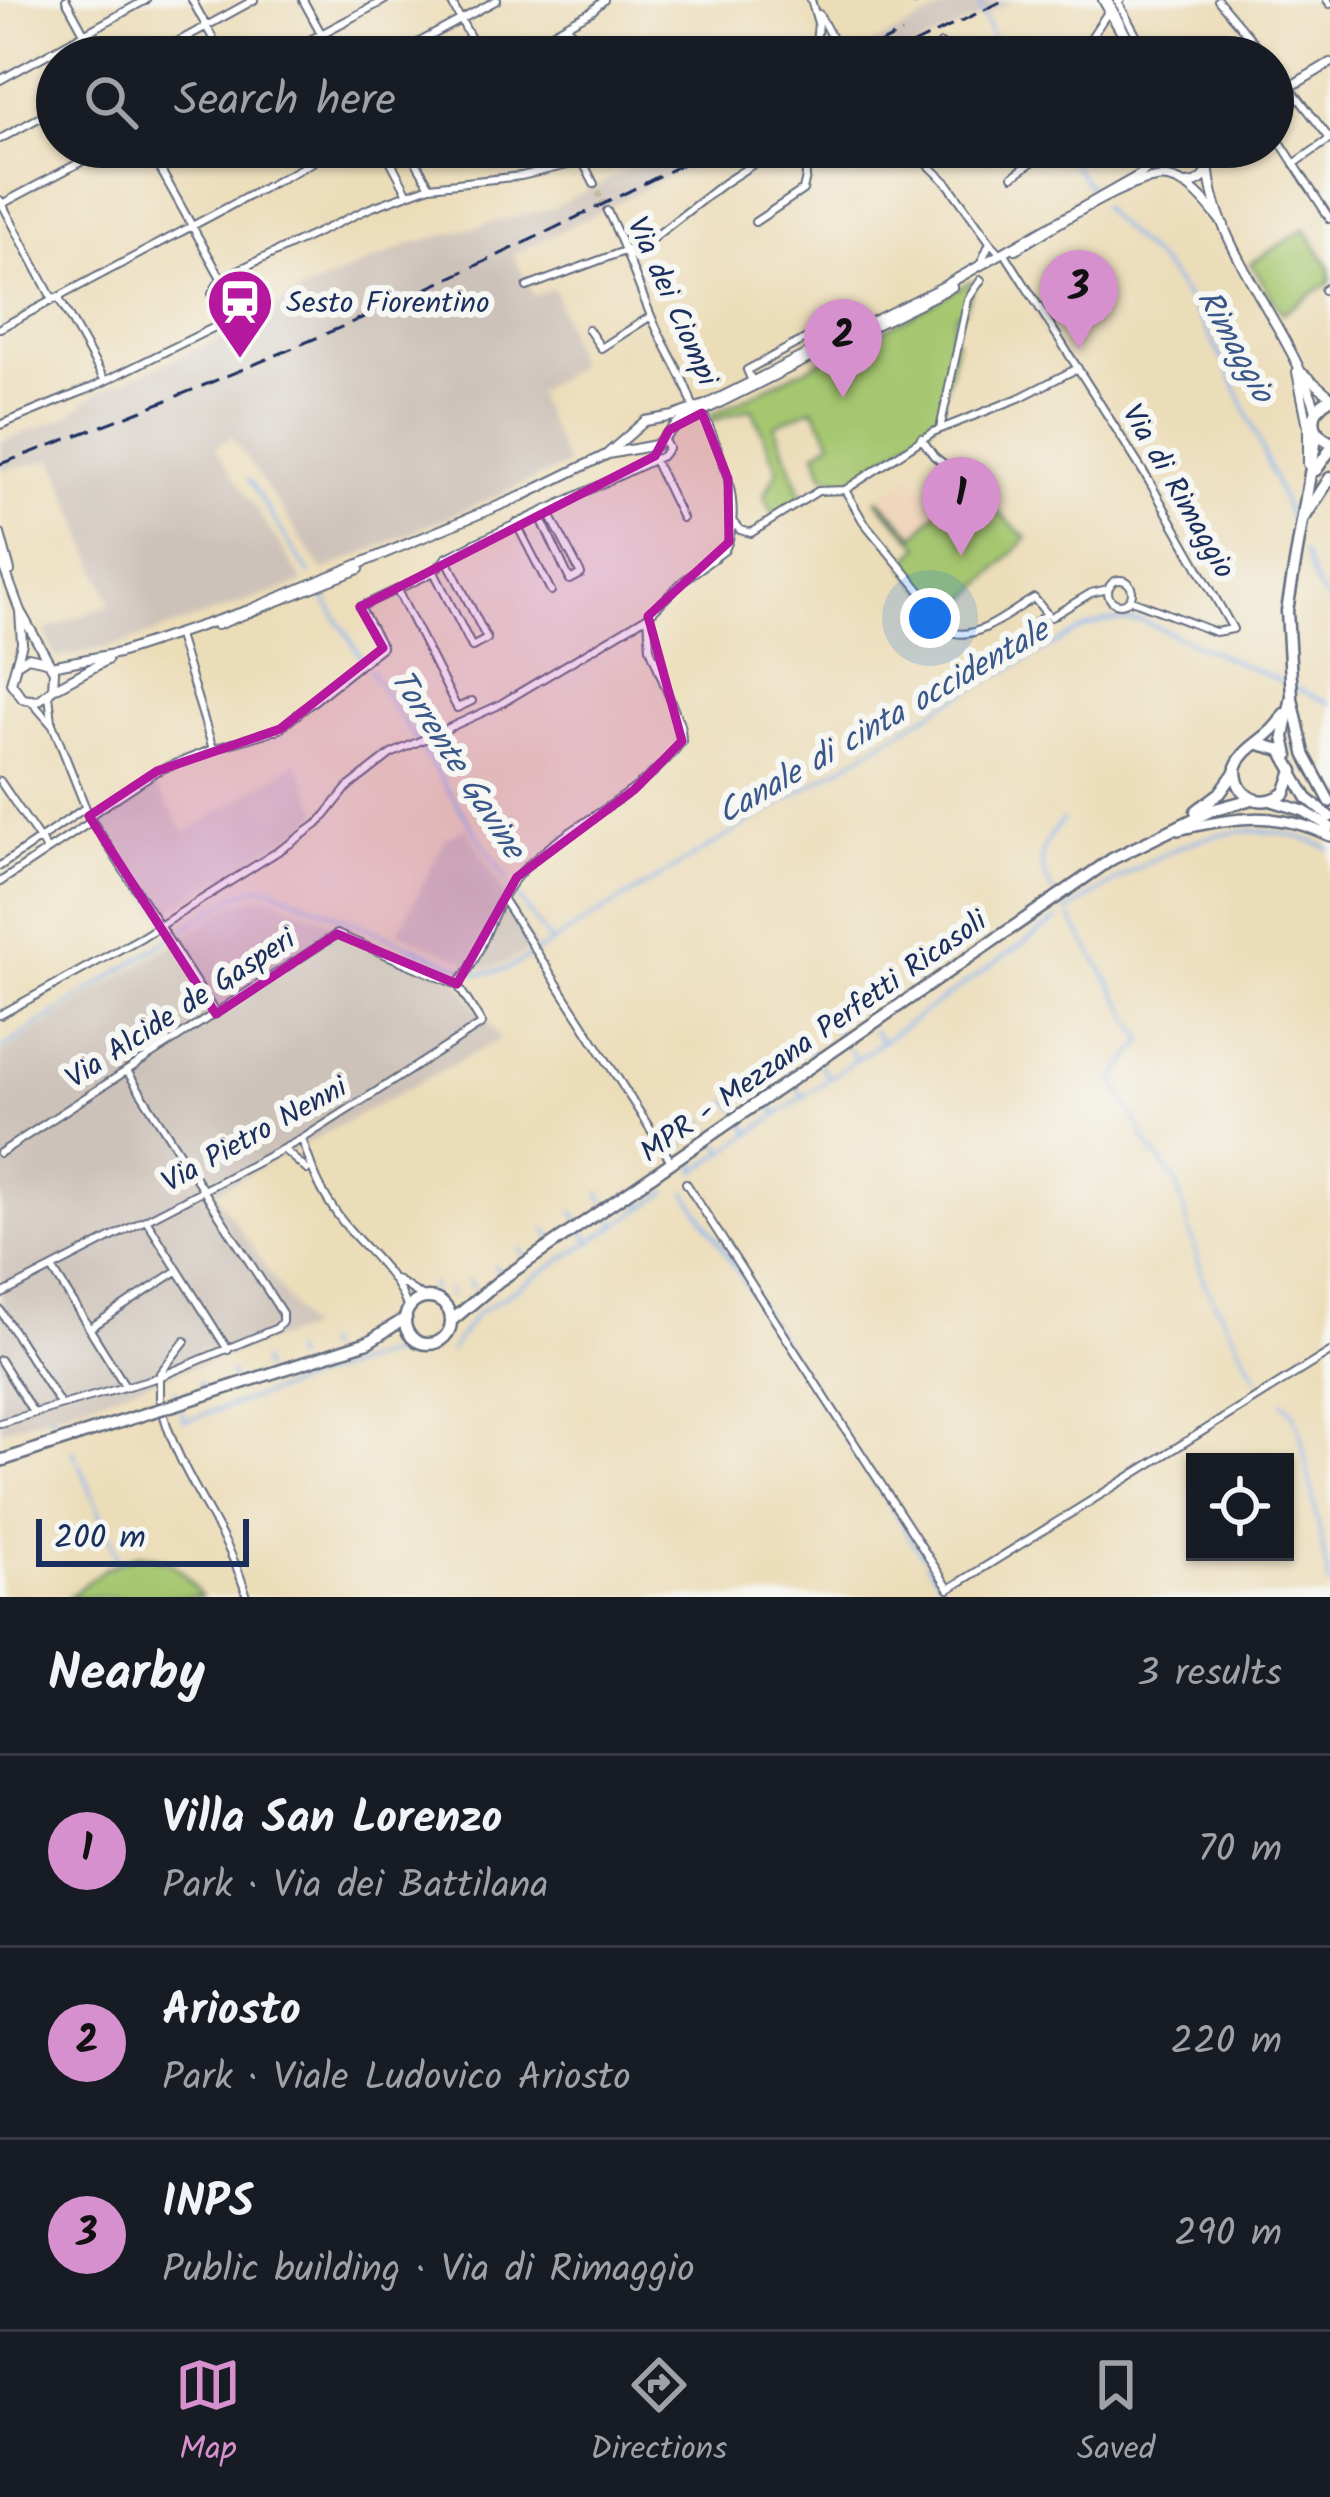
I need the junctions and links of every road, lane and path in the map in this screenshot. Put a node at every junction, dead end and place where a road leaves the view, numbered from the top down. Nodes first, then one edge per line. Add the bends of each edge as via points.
1 (66, 0) edge
2 (146, 0) edge
3 (192, 0) edge
4 (254, 0) edge
5 (303, 0) edge
6 (385, 0) edge
7 (450, 0) edge
8 (497, 0) edge
9 (587, 0) edge
10 (604, 0) edge
11 (812, 0) edge
12 (1105, 0) edge
13 (1120, 0) edge
14 (1218, 0) edge
15 (592, 11) junction
16 (1106, 16) dead end
17 (461, 20) junction
18 (206, 26) junction
19 (567, 26) junction
20 (84, 34) junction
21 (322, 34) junction
22 (80, 36) edge
23 (188, 36) edge
24 (211, 36) edge
25 (318, 36) edge
26 (431, 36) edge
27 (470, 36) edge
28 (548, 36) edge
29 (573, 36) edge
30 (817, 36) edge
31 (831, 36) edge
32 (1092, 36) edge
33 (1127, 36) edge
34 (1133, 36) edge
35 (1248, 36) edge
36 (36, 60) edge
37 (1330, 62) edge
38 (0, 80) edge
39 (1294, 84) edge
40 (1294, 88) edge
41 (36, 120) edge
42 (1330, 139) edge
43 (0, 140) edge
44 (1294, 164) joint
45 (68, 168) edge
46 (160, 168) edge
47 (302, 168) edge
48 (395, 168) edge
49 (419, 168) edge
50 (540, 168) edge
51 (553, 168) edge
52 (586, 168) edge
53 (747, 168) edge
54 (806, 168) edge
55 (932, 168) edge
56 (1023, 168) edge
57 (1147, 168) edge
58 (1165, 168) edge
59 (1211, 168) edge
60 (542, 171) junction
61 (1210, 172) junction
62 (1012, 176) dead end
63 (806, 177) junction
64 (1171, 178) junction
65 (594, 184) tunnel mouth
66 (1181, 184) junction
67 (430, 186) junction
68 (812, 187) dead end
69 (1110, 192) junction
70 (409, 194) junction
71 (1, 203) edge
72 (607, 211) tunnel mouth
73 (1330, 219) edge
74 (755, 222) dead end
75 (1224, 225) junction
76 (192, 227) junction
77 (990, 242) junction
78 (628, 253) junction
79 (1003, 254) junction
80 (976, 267) junction
81 (220, 278) junction
82 (981, 280) dead end
83 (527, 287) dead end
84 (56, 298) junction
85 (650, 316) junction
86 (223, 323) junction
87 (0, 328) edge
88 (588, 329) dead end
89 (823, 346) junction
90 (814, 357) junction
91 (1294, 359) junction
92 (1078, 368) junction
93 (1300, 371) junction
94 (105, 381) junction
95 (1330, 395) edge
96 (1316, 411) junction
97 (700, 413) junction
98 (654, 419) junction
99 (0, 425) edge
100 (940, 429) junction
101 (638, 430) junction
102 (1317, 432) junction
103 (663, 438) junction
104 (921, 438) junction
105 (645, 445) junction
106 (1330, 446) edge
107 (606, 455) junction
108 (653, 458) junction
109 (1307, 477) junction
110 (1330, 478) edge
111 (845, 490) junction
112 (992, 501) dead end
113 (1304, 507) junction
114 (547, 508) junction
115 (538, 513) junction
116 (682, 518) dead end
117 (732, 521) junction
118 (516, 523) junction
119 (1301, 528) junction
120 (0, 534) edge
121 (1, 551) edge
122 (446, 558) junction
123 (434, 572) junction
124 (397, 590) junction
125 (1108, 590) junction
126 (551, 591) dead end
127 (1130, 599) junction
128 (20, 610) junction
129 (648, 616) junction
130 (1051, 617) dead end
131 (1028, 628) dead end
132 (178, 636) junction
133 (118, 653) junction
134 (49, 664) junction
135 (14, 668) junction
136 (0, 681) edge
137 (51, 692) junction
138 (1292, 695) junction
139 (472, 701) dead end
140 (32, 702) junction
141 (53, 726) junction
142 (1259, 744) junction
143 (214, 749) junction
144 (1288, 757) junction
145 (1235, 772) junction
146 (1293, 774) junction
147 (0, 781) edge
148 (1252, 800) junction
149 (1272, 801) junction
150 (1330, 802) edge
151 (88, 815) junction
152 (1330, 817) edge
153 (1330, 827) edge
154 (1165, 831) junction
155 (1330, 836) edge
156 (39, 839) junction
157 (47, 850) junction
158 (0, 866) edge
159 (0, 882) edge
160 (502, 898) junction
161 (158, 925) junction
162 (457, 984) junction
163 (216, 1014) junction
164 (0, 1015) edge
165 (128, 1071) junction
166 (302, 1139) junction
167 (284, 1149) junction
168 (0, 1154) edge
169 (675, 1157) junction
170 (310, 1173) junction
171 (686, 1183) dead end
172 (204, 1190) junction
173 (147, 1221) junction
174 (52, 1269) junction
175 (177, 1270) junction
176 (392, 1277) junction
177 (487, 1290) junction
178 (0, 1295) edge
179 (425, 1298) junction
180 (440, 1301) junction
181 (0, 1310) edge
182 (407, 1314) junction
183 (451, 1321) junction
184 (90, 1329) junction
185 (413, 1338) junction
186 (185, 1341) dead end
187 (368, 1342) junction
188 (228, 1350) junction
189 (1330, 1352) edge
190 (0, 1360) edge
191 (159, 1377) junction
192 (124, 1384) junction
193 (160, 1401) dead end
194 (60, 1404) junction
195 (33, 1412) junction
196 (164, 1416) dead end
197 (0, 1423) edge
198 (0, 1461) edge
199 (248, 1597) edge

1 - 20 street
2 - 20 street
3 - 18 street
4 - 18 street
5 - 21 street
6 - 21 street
7 - 17 street
8 - 17 street
9 - 15 street
10 - 15 street
11 - 30 street
11 - 31 street
12 - 33 street
13 - 34 street
14 - 35 street
15 - 19 street
16 - 32 street
17 - 26 street
17 - 27 street
18 - 23 street
18 - 24 street
19 - 28 street
19 - 29 street
20 - 22 street
21 - 25 street
36 - 38 street
37 - 39 street
40 - 42 street
41 - 43 street
42 - 44 street
44 - 73 street
45 - 71 street
46 - 76 street
47 - 76 street
48 - 70 street
49 - 67 street
50 - 60 street
51 - 60 street
52 - 65 street
53 - 78 street
54 - 63 street
55 - 77 street, Via di Rimaggio
56 - 62 street
57 - 69 street
58 - 64 street
59 - 61 street
60 - 67 street
61 - 66 street
61 - 75 street
63 - 68 street
63 - 74 street via 797,196
64 - 66 street
64 - 69 street
66 - 75 street
67 - 70 street
69 - 79 street
70 - 81 street
71 - 84 street
72 - 78 street, Via dei Ciompi
75 - 91 street
76 - 81 street
76 - 84 street
77 - 79 street, Via di Rimaggio
77 - 80 street
78 - 83 street
78 - 85 street, Via dei Ciompi
79 - 80 street
79 - 90 street
79 - 92 street, Via di Rimaggio
80 - 89 street
81 - 86 street via 212,294
81 - 86 street via 245,313
82 - 100 street via 968,299
84 - 87 street
84 - 94 street
85 - 88 street via 604,348
85 - 97 street, Via dei Ciompi
86 - 94 street
89 - 90 street
89 - 97 street
90 - 97 street
91 - 93 street
91 - 109 street via 1308,427
92 - 100 street
92 - 127 street, Via di Rimaggio via 1233,629 1215,632
93 - 95 street
93 - 96 street
94 - 99 street
95 - 96 main road
96 - 102 main road
97 - 98 street
97 - 103 street
97 - 117 street, Via dei Ciompi via 728,479
98 - 101 street
98 - 103 street
100 - 104 street
101 - 105 street
101 - 107 street
102 - 106 main road
102 - 109 main road
103 - 105 street
103 - 108 street via 668,452
104 - 111 street
104 - 112 street
105 - 107 street
106 - 113 main road
107 - 132 street via 299,595
108 - 114 street
108 - 116 street
109 - 113 main road
110 - 119 main road
111 - 117 street via 818,491 751,533
111 - 131 street via 955,633 980,632 1034,598 1047,614
113 - 119 main road
114 - 115 street
114 - 115 street via 581,574 570,580
115 - 118 street
117 - 129 street via 725,550
118 - 122 street
118 - 126 street
119 - 138 main road via 1287,610
120 - 121 street
121 - 128 street
122 - 123 street
122 - 123 street via 487,639 472,646
123 - 124 street
124 - 139 street via 457,708
124 - 143 street via 360,607 382,647 370,658 279,729
125 - 127 street via 1115,603
125 - 127 street via 1126,581
125 - 130 street
128 - 134 street
128 - 135 street
129 - 160 street via 650,648 682,741 634,790 538,856
129 - 161 street via 497,706 391,754 320,822
132 - 133 street
132 - 143 street
133 - 134 street
133 - 137 street
134 - 135 street via 28,657
134 - 137 street
135 - 136 street
135 - 140 street via 11,693
137 - 140 street
137 - 141 street
138 - 142 main road
138 - 144 main road
138 - 150 main road via 1302,746
140 - 141 street
141 - 151 street
142 - 144 main road
142 - 145 main road
143 - 151 street via 157,771
144 - 146 main road
145 - 148 main road
145 - 154 main road, MPR - Mezzana Perfetti Ricasoli via 1214,798
146 - 149 main road
146 - 152 main road
147 - 156 street
148 - 149 main road
148 - 154 main road, MPR - Mezzana Perfetti Ricasoli
149 - 153 main road
151 - 156 street
151 - 157 street
151 - 161 street
154 - 155 main road via 1264,817
154 - 169 main road, MPR - Mezzana Perfetti Ricasoli via 1065,890
156 - 157 street
156 - 158 street
157 - 159 street
160 - 162 street
160 - 169 street
161 - 163 street
161 - 164 street
162 - 163 street, Via Alcide de Gasperi via 337,934
162 - 166 street, Via Pietro Nenni via 482,1024
163 - 165 street, Via Alcide de Gasperi
165 - 168 street, Via Alcide de Gasperi
165 - 172 street
166 - 167 street, Via Pietro Nenni
166 - 170 street
167 - 170 street
167 - 172 street, Via Pietro Nenni
169 - 177 main road, MPR - Mezzana Perfetti Ricasoli
170 - 176 street
171 - 189 street via 950,1589
172 - 173 street, Via Pietro Nenni
172 - 188 street via 282,1313 277,1328
173 - 174 street, Via Pietro Nenni
173 - 175 street
174 - 178 street, Via Pietro Nenni
174 - 184 street
175 - 184 street
175 - 188 street
176 - 179 street
176 - 182 street
177 - 180 main road, MPR - Mezzana Perfetti Ricasoli
177 - 183 main road, MPR - Mezzana Perfetti Ricasoli
179 - 180 main road
179 - 182 main road
180 - 183 main road
181 - 194 street
182 - 185 main road
182 - 187 main road
183 - 185 main road via 439,1340
184 - 192 street
185 - 187 main road
186 - 191 street
187 - 198 main road, bridge
188 - 191 street
190 - 195 street
191 - 192 street
191 - 193 street
192 - 194 street
194 - 195 street
195 - 197 street
196 - 199 street

